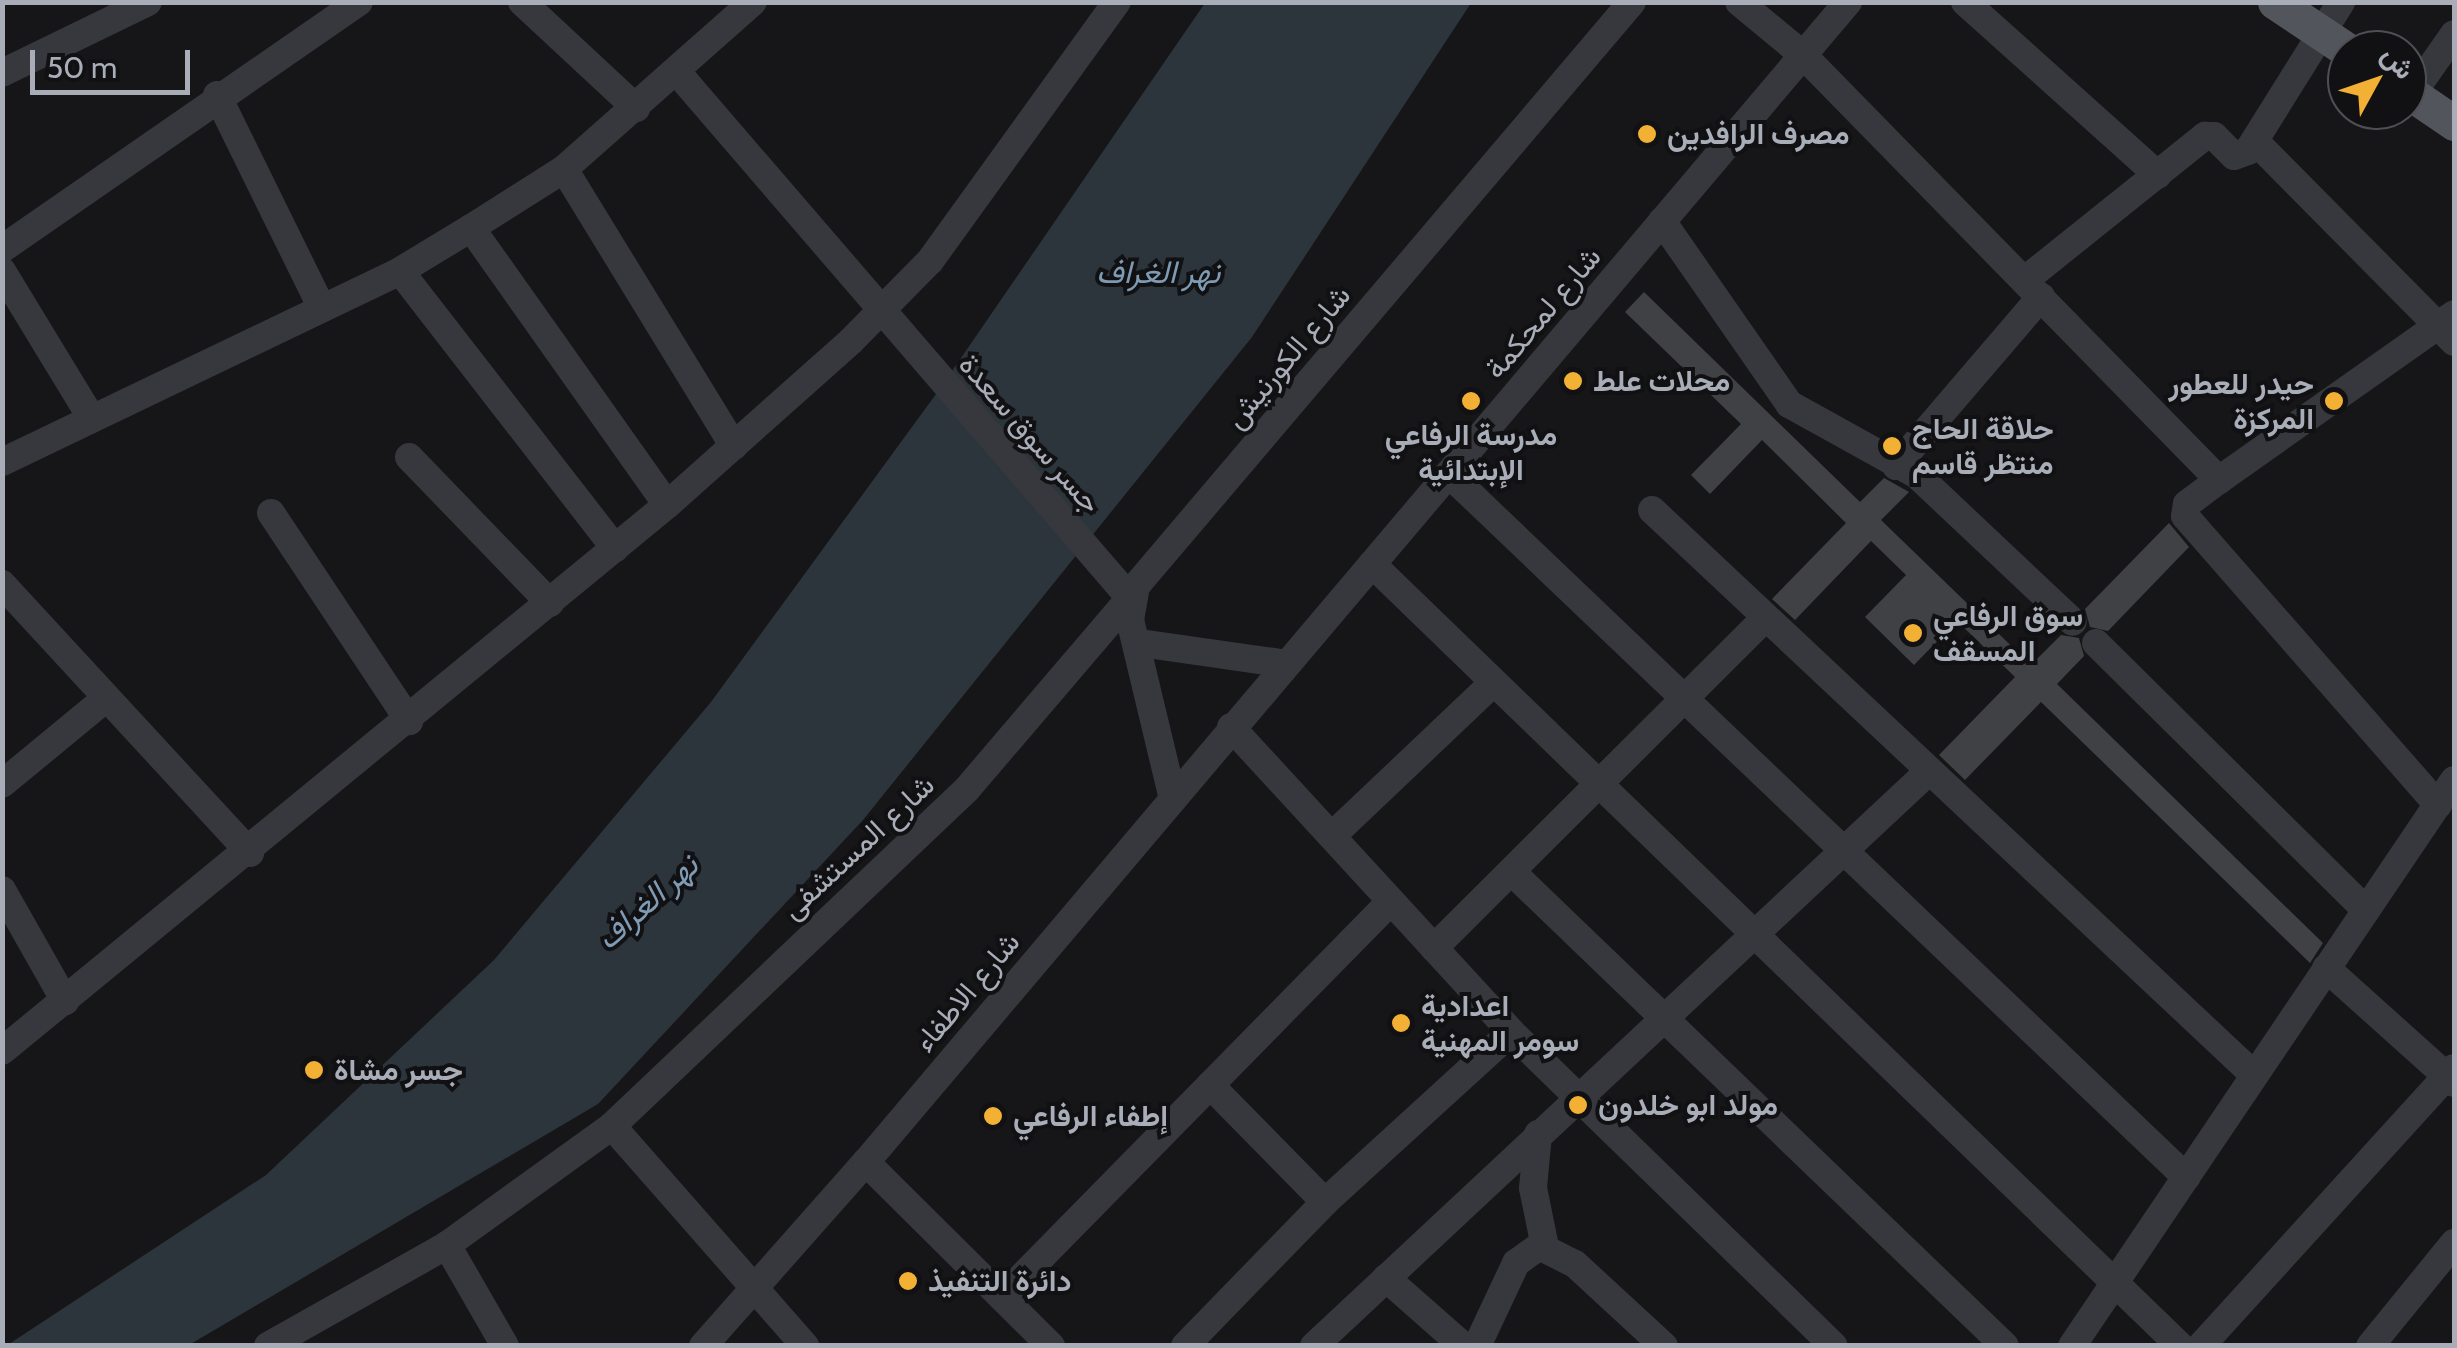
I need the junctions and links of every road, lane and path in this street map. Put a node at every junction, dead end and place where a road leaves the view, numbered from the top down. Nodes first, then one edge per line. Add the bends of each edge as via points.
1 (148, 2) edge
2 (522, 2) edge
3 (753, 2) edge
4 (1117, 2) edge
5 (1632, 2) edge
6 (1739, 2) edge
7 (1848, 2) edge
8 (1965, 2) edge
9 (2275, 2) edge
10 (2341, 2) edge
11 (352, 4) edge
12 (2337, 30) edge
13 (2454, 34) edge
14 (2327, 37) edge
15 (2327, 52) edge
16 (1803, 56) junction
17 (2427, 70) edge
18 (676, 72) junction
19 (2, 73) edge
20 (217, 95) junction
21 (2427, 104) edge
22 (636, 108) junction
23 (2454, 122) edge
24 (2257, 143) junction
25 (564, 170) junction
26 (2158, 175) junction
27 (1662, 222) junction
28 (471, 228) junction
29 (2, 249) edge
30 (2, 271) edge
31 (400, 271) junction
32 (2033, 288) junction
33 (322, 308) junction
34 (880, 310) junction
35 (2450, 328) edge
36 (92, 419) junction
37 (734, 446) junction
38 (409, 457) dead end
39 (2, 462) edge
40 (1896, 466) junction
41 (1449, 474) junction
42 (2219, 480) junction
43 (668, 505) junction
44 (1652, 510) dead end
45 (272, 514) dead end
46 (615, 548) junction
47 (1372, 564) junction
48 (2, 584) edge
49 (1130, 598) junction
50 (550, 603) junction
51 (1766, 618) junction
52 (2073, 622) dead end
53 (1140, 643) junction
54 (2096, 644) dead end
55 (1286, 664) junction
56 (1493, 683) junction
57 (105, 699) junction
58 (1685, 702) junction
59 (408, 721) junction
60 (1231, 727) junction
61 (1928, 772) junction
62 (2454, 780) edge
63 (2, 784) edge
64 (1601, 789) junction
65 (1173, 799) junction
66 (2438, 805) junction
67 (1334, 833) junction
68 (250, 853) junction
69 (1844, 853) junction
70 (1513, 873) junction
71 (2, 890) edge
72 (1391, 901) junction
73 (2366, 910) junction
74 (1748, 934) junction
75 (1434, 948) junction
76 (2326, 968) junction
77 (66, 1001) junction
78 (1665, 1014) junction
79 (1511, 1032) junction
80 (5, 1044) edge
81 (2254, 1075) junction
82 (2452, 1076) edge
83 (1210, 1085) junction
84 (1577, 1097) junction
85 (612, 1126) junction
86 (1538, 1134) junction
87 (866, 1162) junction
88 (2186, 1177) junction
89 (1325, 1202) junction
90 (2454, 1243) edge
91 (447, 1245) junction
92 (1544, 1247) junction
93 (1386, 1278) junction
94 (2115, 1285) junction
95 (752, 1292) junction
96 (1002, 1297) junction
97 (268, 1346) edge
98 (505, 1346) edge
99 (702, 1346) edge
100 (805, 1346) edge
101 (1051, 1346) edge
102 (1185, 1346) edge
103 (1314, 1346) edge
104 (1462, 1346) edge
105 (1477, 1346) edge
106 (1664, 1346) edge
107 (1834, 1346) edge
108 (2005, 1346) edge
109 (2072, 1346) edge
110 (2180, 1346) edge
111 (2201, 1346) edge
112 (2370, 1346) edge

1 - 19 street
2 - 22 street
3 - 18 street
4 - 34 street via 930,261
5 - 49 street, شارع الكورنيش
6 - 16 street
7 - 16 street, شارع لمحكمة
8 - 26 street
9 - 14 main road
10 - 12 street
11 - 20 street
13 - 17 street
15 - 24 street
16 - 27 street, شارع لمحكمة
16 - 32 street
18 - 22 street
18 - 34 street, جسر سوق سعدة
20 - 29 street
20 - 33 street
21 - 23 main road
22 - 25 street
24 - 26 street via 2234,156 2214,136 2205,136
24 - 35 street
25 - 28 street
25 - 37 street
26 - 32 street
27 - 40 street via 1788,404
27 - 41 street, شارع لمحكمة
28 - 31 street
28 - 43 street
30 - 36 street
31 - 33 street
31 - 46 street
32 - 40 street
32 - 42 street
33 - 36 street
34 - 37 street
34 - 49 street, جسر سوق سعدة
35 - 42 street
36 - 39 street
37 - 43 street
38 - 50 street
40 - 52 street via 1917,474
41 - 47 street, شارع لمحكمة
41 - 58 street
42 - 66 street via 2187,504 2189,528
43 - 46 street
44 - 51 street
45 - 59 street
46 - 50 street
47 - 55 street, شارع لمحكمة
47 - 56 street
48 - 57 street
49 - 53 street
49 - 85 street, شارع المستشفى via 967,789
50 - 59 street
51 - 58 street
51 - 61 street
53 - 55 street
53 - 65 street
54 - 73 street
55 - 60 street, شارع الاطفاء
56 - 64 street
56 - 67 street
57 - 63 street
57 - 68 street
58 - 64 street
58 - 69 street
59 - 68 street
60 - 65 street, شارع الاطفاء
60 - 67 street
61 - 69 street
61 - 81 street
62 - 66 street
64 - 70 street
64 - 74 street
65 - 87 street, شارع الاطفاء
66 - 73 street
67 - 72 street
68 - 77 street
69 - 74 street
69 - 88 street
70 - 75 street
70 - 78 street
71 - 77 street
72 - 75 street
72 - 83 street
73 - 76 street
74 - 78 street
74 - 94 street
75 - 79 street
76 - 81 street
76 - 82 street
77 - 80 street
78 - 84 street
78 - 108 street
79 - 84 street
79 - 89 street
81 - 88 street
82 - 111 street
83 - 89 street
83 - 96 street
84 - 86 street
84 - 107 street
85 - 91 street, شارع المستشفى
85 - 95 street
86 - 92 street via 1533,1188
86 - 93 street
87 - 95 street
87 - 96 street
88 - 94 street
89 - 102 street
90 - 112 street
91 - 97 street, شارع المستشفى
91 - 98 street
92 - 105 street via 1524,1252 1516,1263
92 - 106 street via 1588,1275
93 - 103 street
93 - 104 street
94 - 109 street
94 - 110 street
95 - 99 street
95 - 100 street
96 - 101 street

